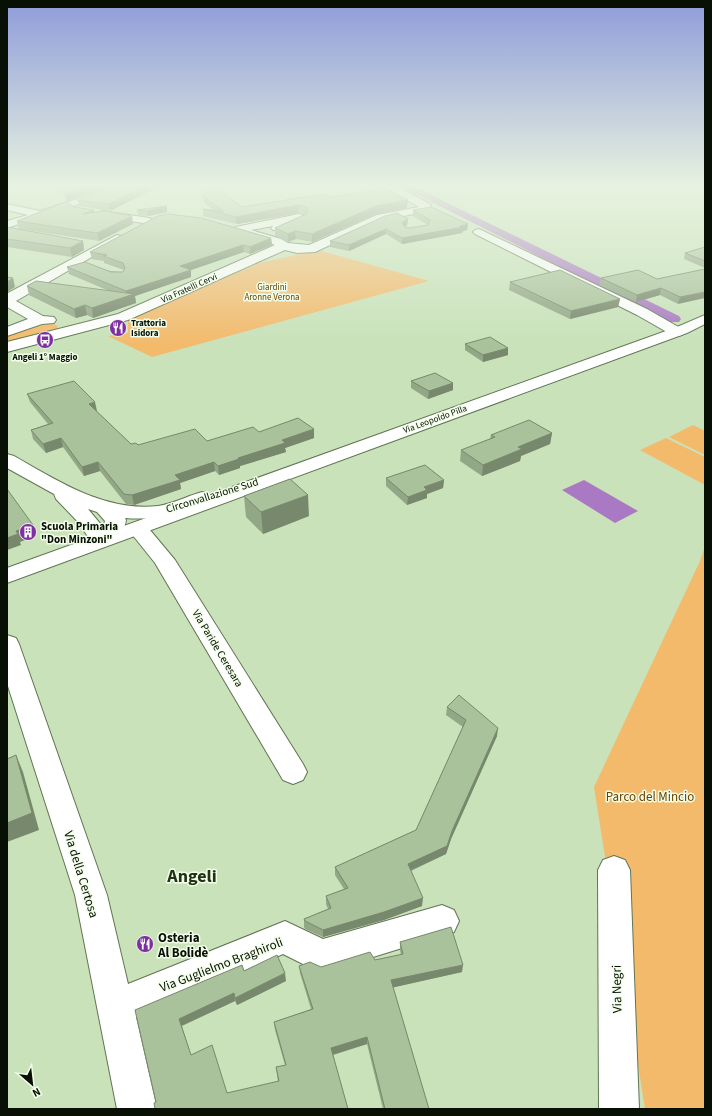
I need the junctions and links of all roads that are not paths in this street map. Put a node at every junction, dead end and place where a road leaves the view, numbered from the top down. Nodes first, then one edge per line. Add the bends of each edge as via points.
1 (116, 239) edge
2 (270, 239) edge
3 (332, 239) edge
4 (493, 239) edge
5 (85, 244) edge
6 (284, 246) junction
7 (101, 247) junction
8 (311, 249) junction
9 (77, 261) junction
10 (250, 261) junction
11 (95, 266) edge
12 (9, 300) edge
13 (40, 320) junction
14 (703, 320) edge
15 (679, 331) junction
16 (7, 332) edge
17 (70, 332) junction
18 (7, 347) edge
19 (7, 460) edge
20 (294, 470) junction
21 (55, 487) junction
22 (106, 509) junction
23 (138, 528) junction
24 (102, 541) junction
25 (7, 576) edge
26 (7, 644) edge
27 (293, 772) dead end
28 (614, 870) dead end
29 (442, 921) dead end
30 (115, 1007) junction
31 (137, 1109) edge
32 (618, 1109) edge

1 - 7 street
2 - 6 street
3 - 8 street
4 - 15 street
5 - 7 street
6 - 8 street
6 - 10 street, Via Fratelli Cervi
7 - 9 street
8 - 10 street
9 - 11 street
9 - 12 street
10 - 17 street, Via Fratelli Cervi via 123,317
12 - 13 street via 11,304
13 - 16 street
13 - 17 street via 57,321 65,325
14 - 15 street, Via Leopoldo Pilla
15 - 20 street, Via Leopoldo Pilla
17 - 18 street, Via Fratelli Cervi
19 - 21 street, Circonvallazione Sud
20 - 22 street, Circonvallazione Sud via 158,512 137,513
20 - 23 street, Via Leopoldo Pilla
21 - 22 street, Circonvallazione Sud
21 - 24 street, Circonvallazione Sud via 86,519
22 - 24 street via 116,520 115,526
23 - 24 street, Via Leopoldo Pilla
23 - 27 street, Via Paride Ceresara via 164,560
24 - 25 street, Via Leopoldo Pilla
26 - 30 street, Via della Certosa via 91,895
28 - 32 street, Via Negri
29 - 30 street, Via Guglielmo Braghiroli via 321,956 285,937
30 - 31 street, Via della Certosa

